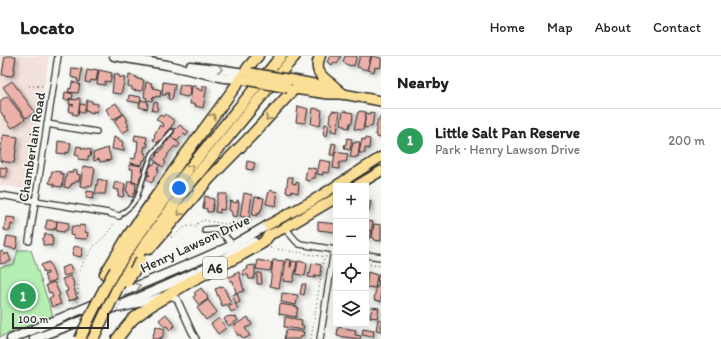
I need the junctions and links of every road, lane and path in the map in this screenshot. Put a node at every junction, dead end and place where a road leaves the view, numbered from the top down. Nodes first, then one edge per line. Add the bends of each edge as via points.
1 (58, 56) edge
2 (114, 56) edge
3 (258, 56) edge
4 (281, 56) edge
5 (296, 56) edge
6 (320, 56) edge
7 (246, 76) junction
8 (29, 86) dead end
9 (45, 86) dead end
10 (292, 86) junction
11 (343, 94) junction
12 (381, 101) edge
13 (47, 124) junction
14 (172, 130) dead end
15 (96, 132) dead end
16 (381, 157) edge
17 (381, 171) edge
18 (361, 183) edge
19 (0, 195) edge
20 (333, 200) edge
21 (35, 201) junction
22 (119, 216) junction
23 (194, 226) junction
24 (248, 228) dead end
25 (285, 228) junction
26 (205, 230) joint
27 (268, 230) junction
28 (169, 235) dead end
29 (29, 241) dead end
30 (233, 244) junction
31 (269, 248) dead end
32 (333, 250) edge
33 (369, 256) edge
34 (324, 257) junction
35 (333, 258) joint
36 (381, 258) edge
37 (139, 259) junction
38 (369, 264) edge
39 (381, 266) edge
40 (129, 289) dead end
41 (167, 295) junction
42 (116, 311) dead end
43 (78, 312) junction
44 (99, 313) junction
45 (11, 339) edge
46 (34, 339) edge
47 (74, 339) edge
48 (80, 339) edge
49 (93, 339) edge
50 (117, 339) edge
51 (196, 339) edge
52 (311, 339) edge
53 (320, 339) edge

1 - 13 street, Chamberlain Road
2 - 7 main road via 167,65 202,67
3 - 7 highway via 249,66
48 -> 4 highway, bridge via 98,299 134,241
5 - 37 highway via 184,191 156,228
6 - 11 highway via 317,63 319,73
7 - 10 main road, bridge
47 -> 7 highway via 105,274 139,220
8 - 9 path
10 - 11 main road via 329,87
10 -> 37 highway via 248,140 210,178
11 - 12 main road
13 - 15 street
13 - 21 street, Chamberlain Road
14 - 22 lane via 152,154 137,198
16 - 27 main road, Henry Lawson Drive
17 - 18 main road
19 - 21 street
20 - 25 main road, Henry Lawson Drive
21 - 22 street
21 - 29 street, Chamberlain Road
22 - 43 path via 83,263 78,278
23 - 24 path via 204,220
23 - 26 path
23 - 28 path via 184,227 173,237
25 - 27 main road, Henry Lawson Drive
25 - 32 street via 300,244
26 - 30 street via 220,231
27 - 30 main road, Henry Lawson Drive
27 - 41 highway, A6 via 264,242
27 - 44 main road, Henry Lawson Drive via 199,271
43 -> 30 main road, Henry Lawson Drive
31 - 34 path
33 - 36 street
34 - 35 path
34 - 52 path
35 - 53 street
37 - 49 highway, bridge via 118,287
38 - 39 path
40 - 42 path, bridge
41 - 44 street
41 - 50 highway, A6 via 133,319
41 - 51 street via 177,299
43 - 45 main road, Henry Lawson Drive
44 - 46 main road, Henry Lawson Drive

